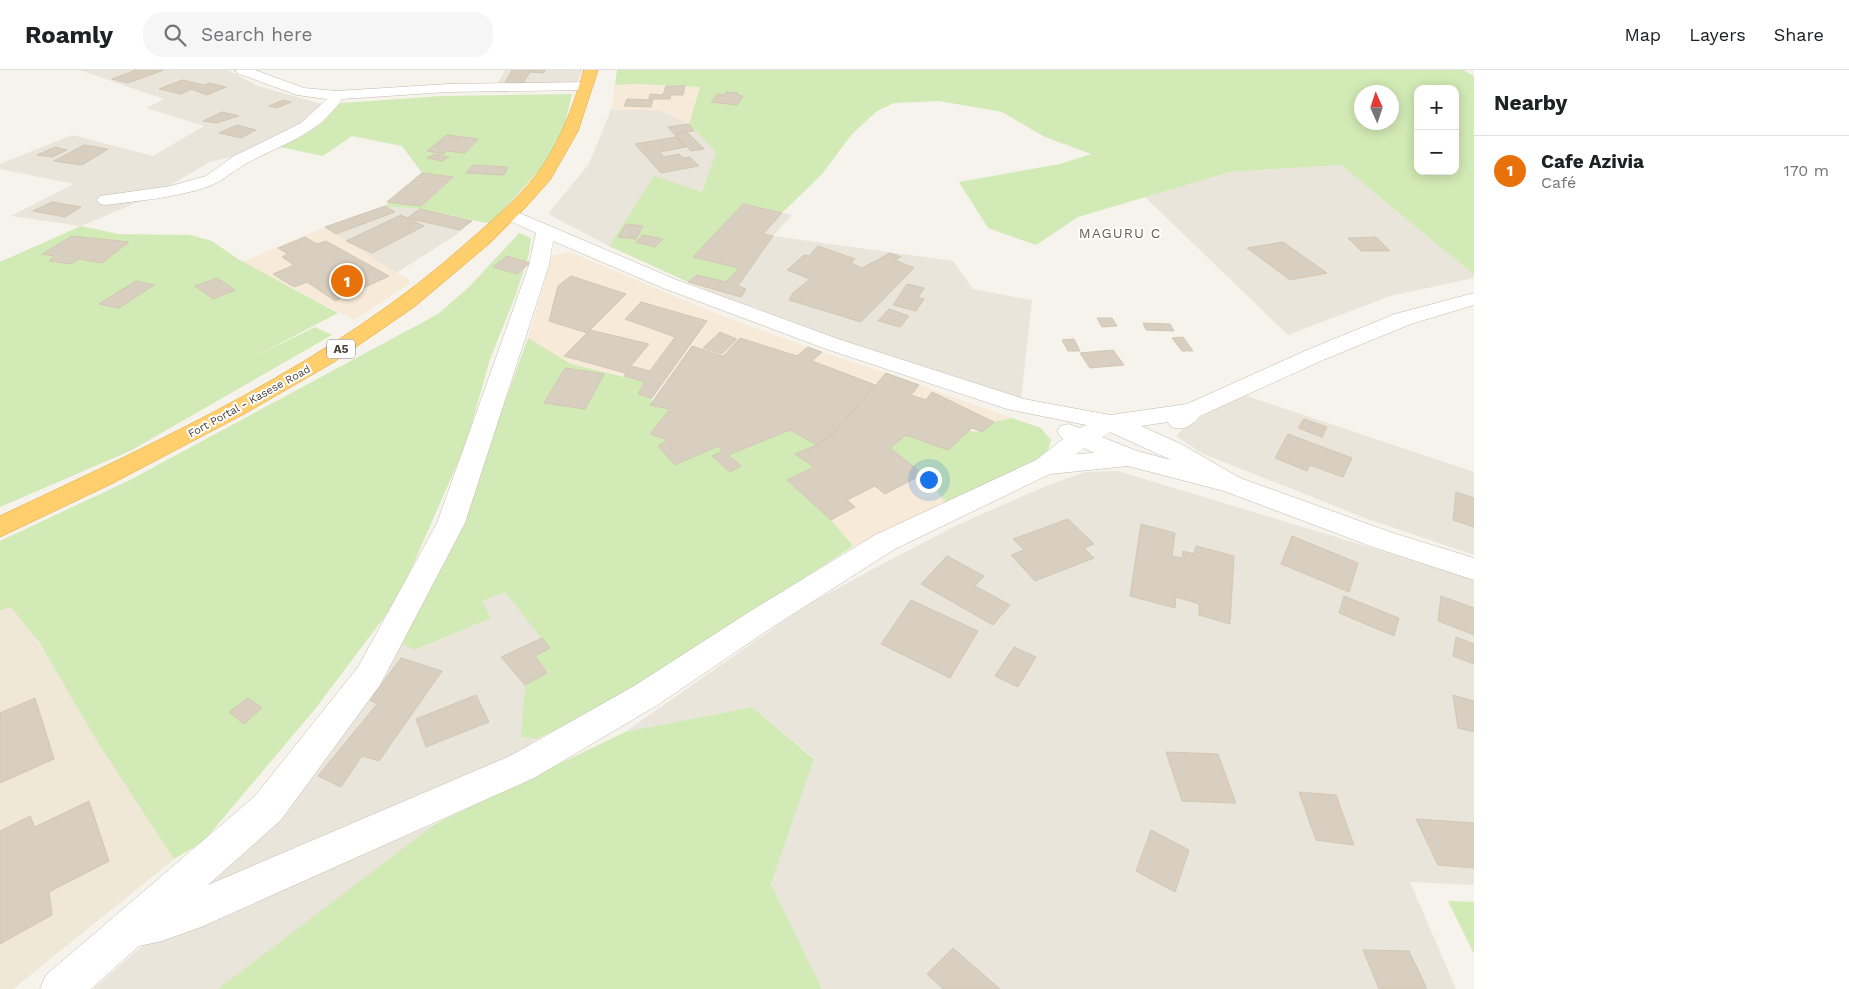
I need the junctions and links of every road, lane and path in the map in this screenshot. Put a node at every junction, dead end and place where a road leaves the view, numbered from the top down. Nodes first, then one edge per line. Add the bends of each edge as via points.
1 (242, 70) edge
2 (589, 78) edge
3 (337, 95) junction
4 (106, 200) dead end
5 (510, 214) junction
6 (546, 232) junction
7 (1474, 299) edge
8 (1025, 406) junction
9 (1192, 411) junction
10 (1108, 423) junction
11 (1080, 438) junction
12 (1157, 442) junction
13 (1129, 458) junction
14 (1045, 466) junction
15 (1231, 484) junction
16 (0, 527) edge
17 (1474, 569) edge
18 (128, 929) junction
19 (64, 987) edge

1 - 3 street via 302,92
2 - 3 street
2 - 5 highway, Fort Portal - Kasese Road / A5 via 564,145 534,189
3 - 4 street via 330,108 313,123 238,161 211,181
5 - 6 street
5 - 16 highway, Fort Portal - Kasese Road / A5 via 429,288 361,337 191,434
6 - 8 street via 753,317
6 - 18 street via 539,266 450,523 368,676 268,808
7 - 9 street via 1403,319
8 - 10 street
8 - 11 street
9 - 10 street
9 - 12 street
10 - 11 street
10 - 12 street
11 - 13 street
11 - 14 street
12 - 13 street
12 - 15 street
13 - 14 street
13 - 15 street
14 - 18 street via 884,542 645,696 522,767 186,913
15 - 17 street via 1383,540
18 - 19 street

